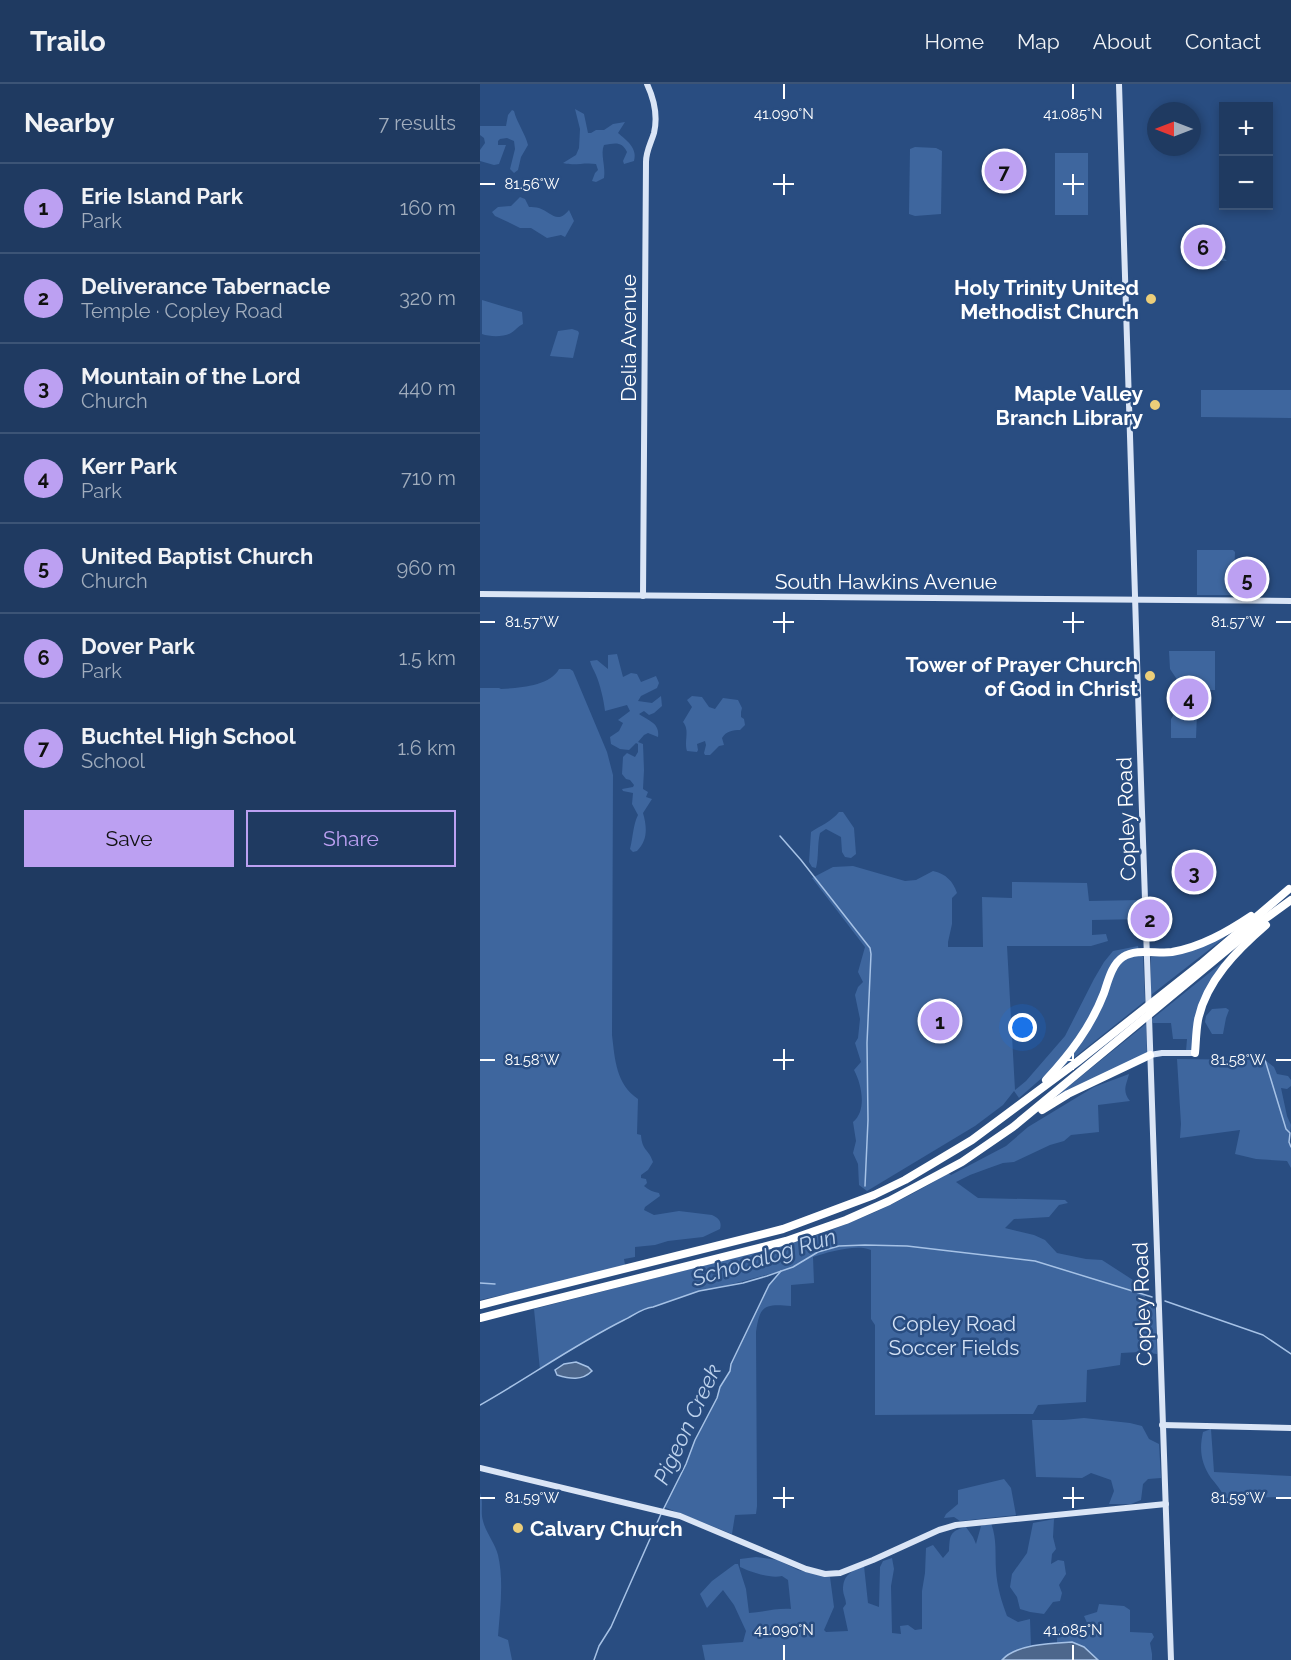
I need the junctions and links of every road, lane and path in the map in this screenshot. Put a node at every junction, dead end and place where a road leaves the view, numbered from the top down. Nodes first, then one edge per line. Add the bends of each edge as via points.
1 (647, 84) edge
2 (1119, 84) edge
3 (480, 594) edge
4 (643, 596) junction
5 (1135, 598) junction
6 (1291, 601) edge
7 (1290, 888) edge
8 (1291, 901) edge
9 (1147, 952) junction
10 (1137, 1019) junction
11 (1195, 1053) joint
12 (1150, 1055) junction
13 (995, 1122) junction
14 (1013, 1127) junction
15 (480, 1305) edge
16 (480, 1318) edge
17 (1162, 1425) junction
18 (1291, 1428) edge
19 (480, 1468) edge
20 (1166, 1504) junction
21 (1171, 1660) edge

1 - 4 main road, Delia Avenue via 656,115 646,154
2 - 5 main road, Copley Road
3 - 4 main road, South Hawkins Avenue
4 - 5 main road, South Hawkins Avenue
5 - 6 main road, South Hawkins Avenue
5 - 9 main road, Copley Road
7 - 9 highway via 1227,932 1184,949
7 - 10 highway via 1159,996
8 - 10 highway via 1160,1006
8 - 11 highway via 1217,978 1200,1012
9 - 12 main road, Copley Road
9 - 13 highway via 1119,960 1095,1014 1073,1049 1045,1082
10 - 13 highway
10 - 14 highway
11 - 12 main road
12 - 14 highway via 1068,1094
12 - 17 main road, Copley Road
13 - 15 highway via 905,1180 798,1224
14 - 16 highway via 933,1178 812,1233
17 - 18 main road
17 - 20 main road, Copley Road
19 - 20 main road via 663,1512 806,1569 832,1574 853,1569 956,1525
20 - 21 main road, Copley Road

